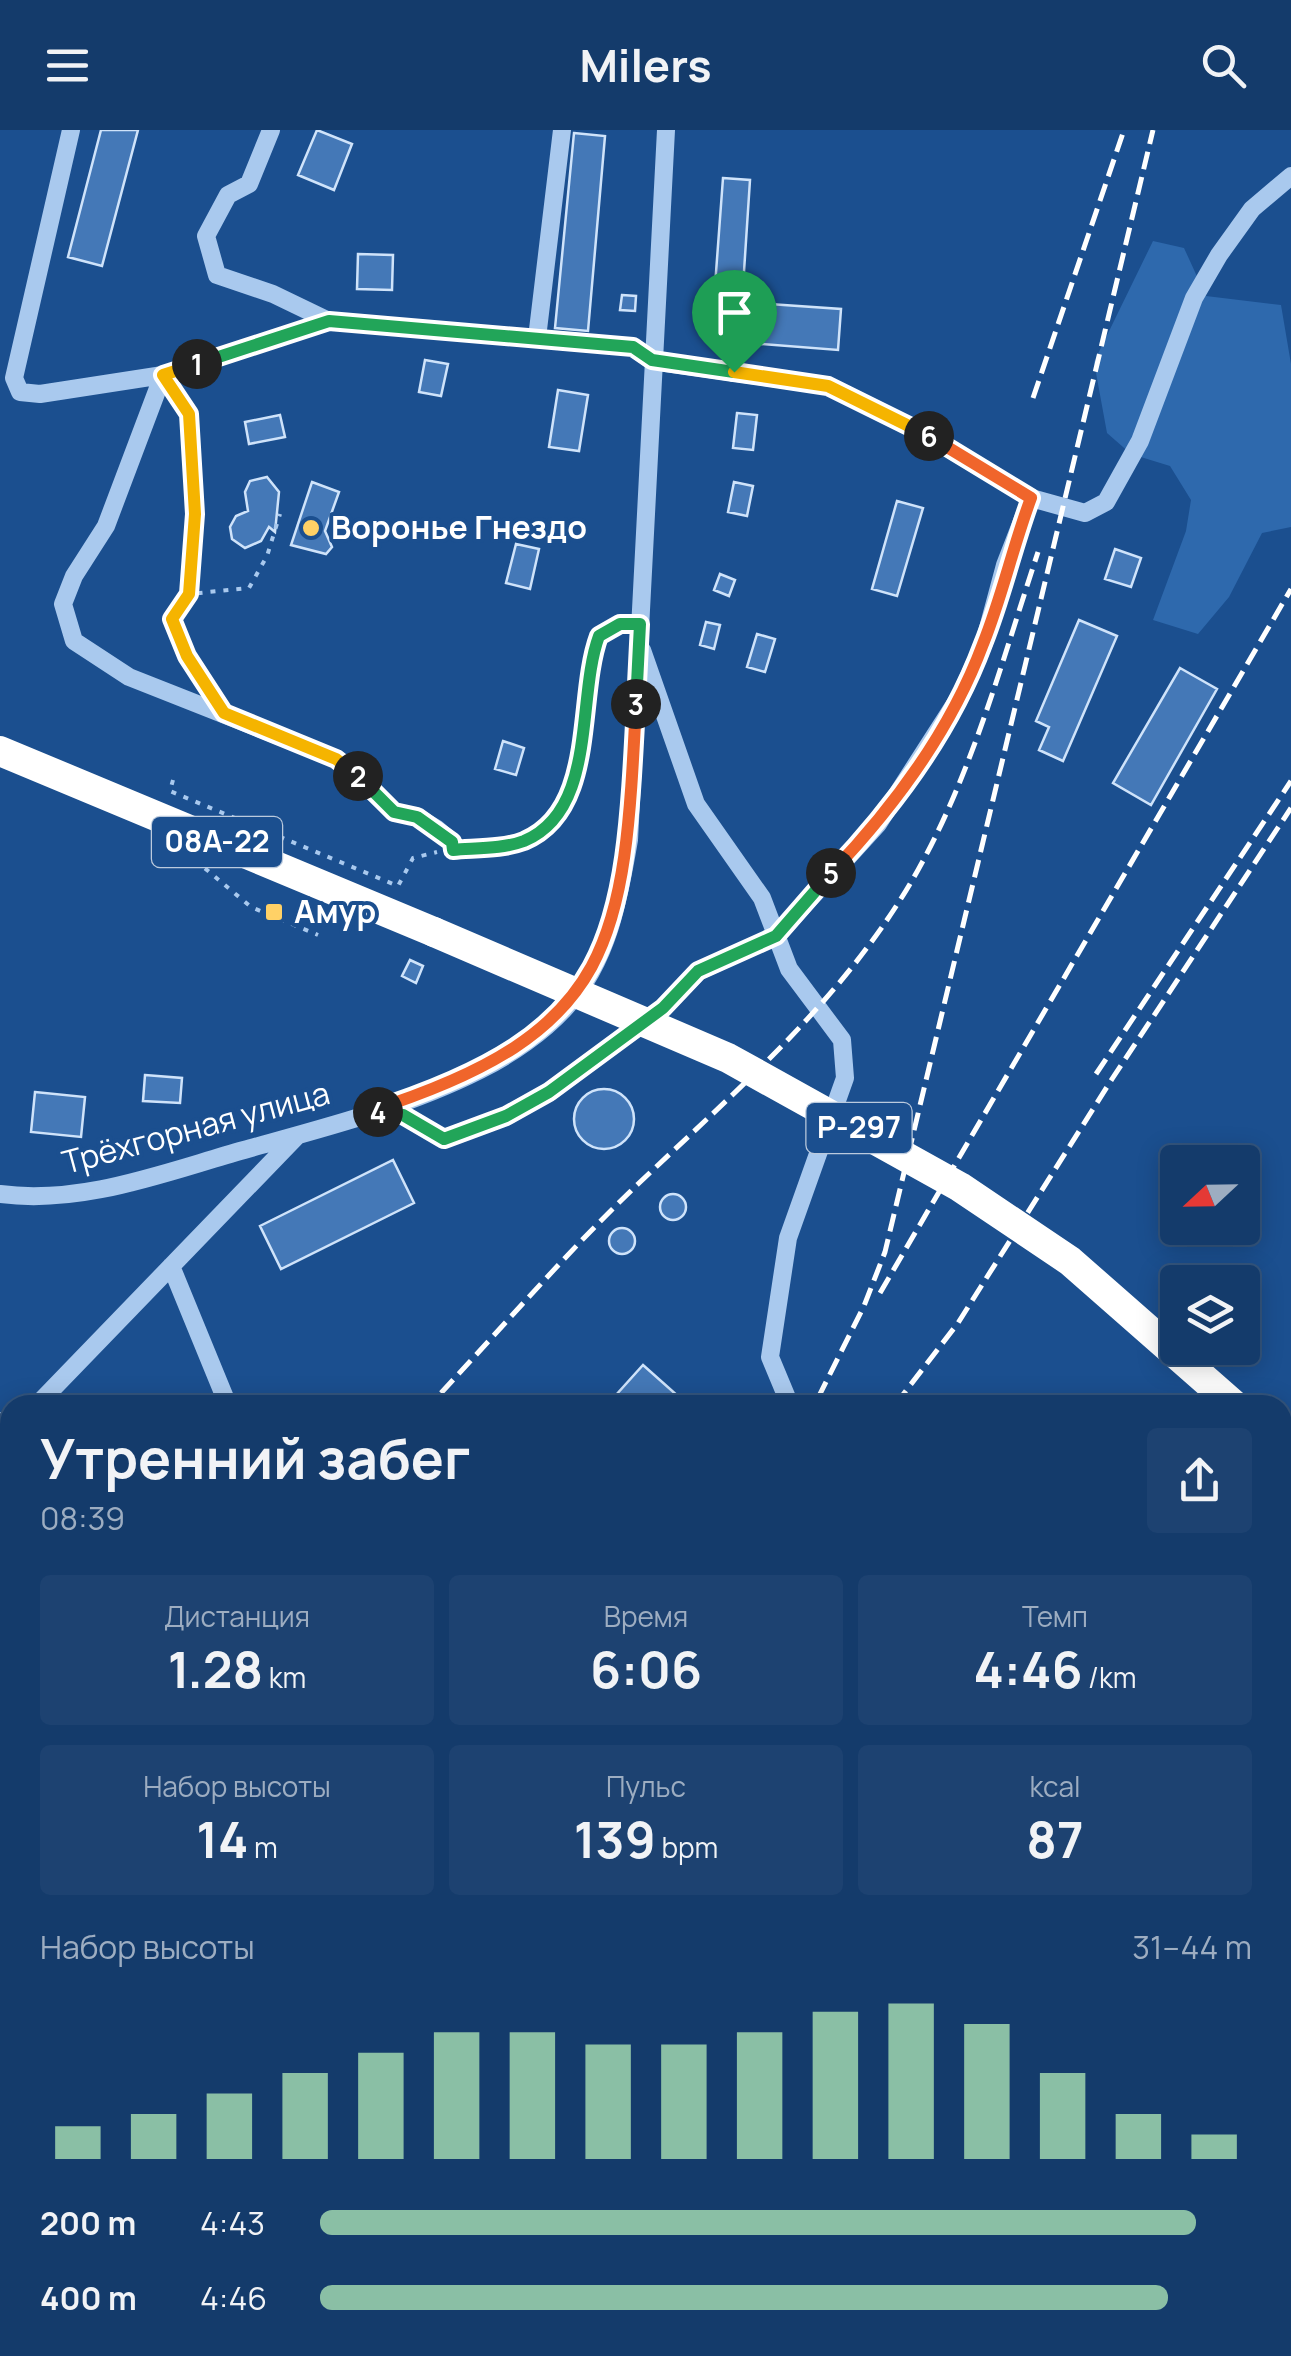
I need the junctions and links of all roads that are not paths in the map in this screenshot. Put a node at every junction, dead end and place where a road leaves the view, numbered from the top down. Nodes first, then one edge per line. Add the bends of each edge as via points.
1 (71, 130) edge
2 (272, 130) edge
3 (562, 130) edge
4 (666, 130) edge
5 (1291, 176) edge
6 (329, 321) junction
7 (536, 338) junction
8 (652, 360) junction
9 (163, 375) junction
10 (1031, 498) junction
11 (640, 644) junction
12 (0, 751) edge
13 (453, 850) road end
14 (434, 932) joint
15 (776, 936) junction
16 (370, 1111) junction
17 (299, 1134) junction
18 (0, 1194) edge
19 (171, 1266) junction
20 (47, 1395) edge
21 (224, 1395) edge
22 (786, 1395) edge
23 (1223, 1395) edge

1 - 9 street via 14,378 20,392 40,394
2 - 6 street via 249,184 228,195 206,236 218,275
3 - 7 street
4 - 8 street, Трёхгорная улица
5 - 10 street via 1252,208 1194,298 1140,440 1106,502 1085,512
6 - 7 street
6 - 9 street
7 - 8 street via 633,347
8 - 10 street via 828,386
8 - 11 street, Трёхгорная улица
9 - 13 street via 106,526 64,604 74,641 129,677 336,759 394,812 437,829
10 - 15 street via 960,696 878,824
11 - 15 street via 690,789 741,862
11 - 16 street, Трёхгорная улица via 630,840 617,911 593,966 566,1007 531,1038 481,1070
12 - 14 highway, 08А-22
14 - 23 highway, Р-297, bridge via 728,1058 945,1178 1070,1261
15 - 16 street via 698,971 663,1008 506,1116 444,1139 403,1115
15 - 22 street via 789,970 836,1029 846,1059 846,1078 788,1238 770,1357
16 - 17 street, Трёхгорная улица
17 - 18 street, Трёхгорная улица via 102,1190 34,1198
17 - 19 street
19 - 20 street
19 - 21 street

